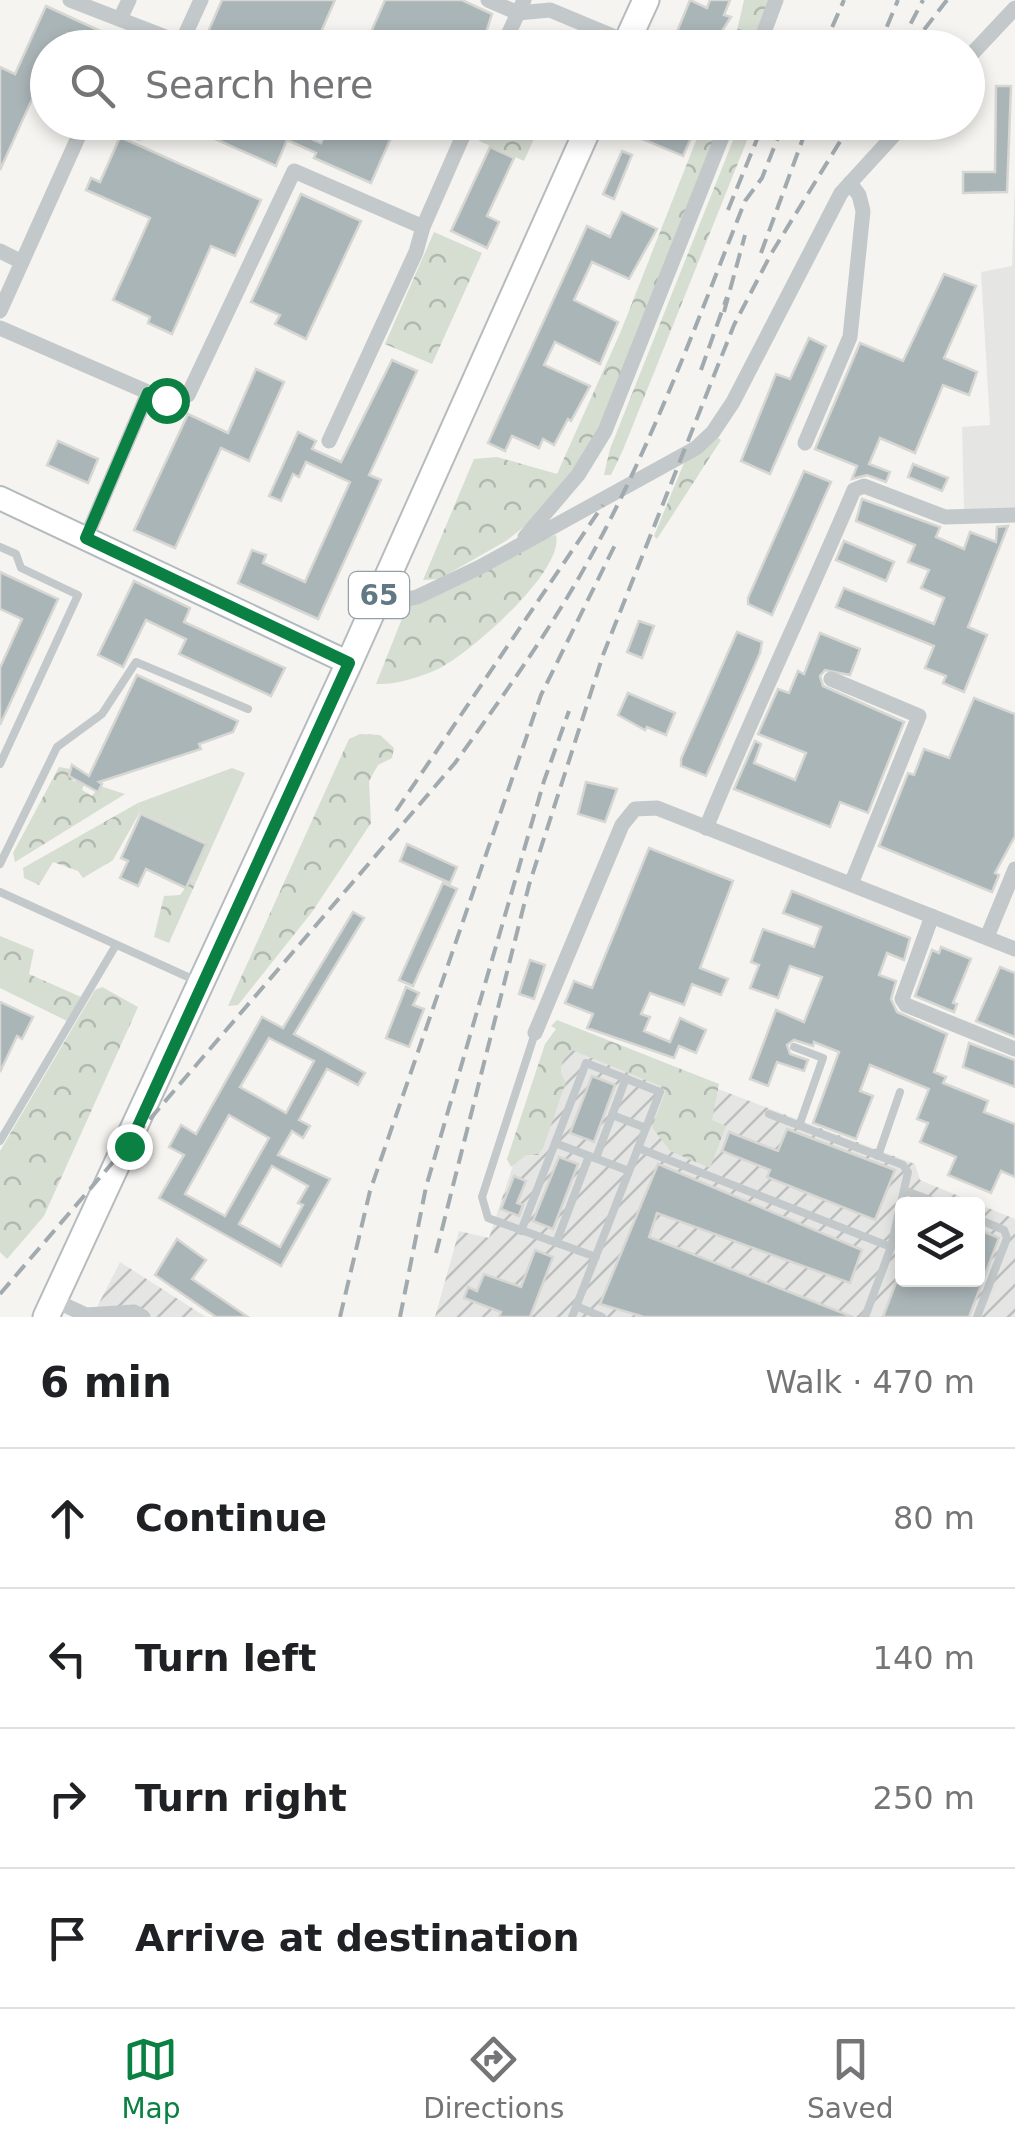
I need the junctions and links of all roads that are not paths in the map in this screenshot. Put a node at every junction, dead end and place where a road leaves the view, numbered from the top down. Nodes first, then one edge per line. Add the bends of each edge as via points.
1 (70, 0) edge
2 (129, 0) edge
3 (201, 0) edge
4 (488, 0) edge
5 (646, 0) edge
6 (776, 0) edge
7 (89, 3) edge
8 (521, 6) edge
9 (1015, 8) edge
10 (120, 20) junction
11 (144, 30) edge
12 (187, 30) edge
13 (510, 30) edge
14 (593, 30) edge
15 (633, 30) edge
16 (765, 30) edge
17 (985, 40) edge
18 (77, 140) edge
19 (461, 140) edge
20 (583, 140) edge
21 (721, 140) edge
22 (889, 140) edge
23 (850, 182) junction
24 (422, 227) junction
25 (0, 251) edge
26 (22, 262) junction
27 (0, 311) edge
28 (0, 328) edge
29 (148, 393) junction
30 (330, 442) dead end
31 (804, 443) dead end
32 (0, 498) edge
33 (1015, 516) edge
34 (86, 538) junction
35 (522, 541) junction
36 (0, 546) edge
37 (375, 605) junction
38 (349, 663) junction
39 (831, 679) dead end
40 (248, 709) dead end
41 (0, 764) edge
42 (706, 828) junction
43 (0, 864) edge
44 (1015, 870) edge
45 (851, 884) junction
46 (0, 892) edge
47 (932, 916) junction
48 (986, 938) junction
49 (116, 946) junction
50 (1015, 948) edge
51 (203, 984) junction
52 (535, 1034) joint
53 (794, 1047) dead end
54 (1015, 1049) edge
55 (626, 1078) junction
56 (900, 1092) dead end
57 (770, 1114) dead end
58 (612, 1115) junction
59 (799, 1126) junction
60 (646, 1128) junction
61 (0, 1141) edge
62 (555, 1143) junction
63 (638, 1148) junction
64 (878, 1156) junction
65 (592, 1157) junction
66 (629, 1172) junction
67 (906, 1191) junction
68 (922, 1197) edge
69 (985, 1222) edge
70 (522, 1231) junction
71 (556, 1243) junction
72 (892, 1247) junction
73 (596, 1257) junction
74 (576, 1306) junction
75 (51, 1309) edge
76 (142, 1317) edge
77 (572, 1317) edge
78 (602, 1317) edge
79 (865, 1317) edge
80 (978, 1317) edge

1 - 7 street
2 - 10 street
3 - 12 street
4 - 8 street
5 - 15 main road
6 - 16 street
7 - 10 street
8 - 13 street
8 - 14 street via 550,10
9 - 17 street
10 - 11 street
18 - 26 street
19 - 24 street
20 - 37 main road, 65
21 - 35 street via 606,431
22 - 23 street
23 - 31 street via 863,211 855,312
23 - 35 street via 713,432 696,448
24 - 29 street via 294,170 188,395 166,400
24 - 30 street
25 - 26 street
26 - 27 street
28 - 29 street
29 - 34 street
32 - 34 street
33 - 42 street via 945,517 864,486 854,490
34 - 38 street
35 - 37 street via 418,597
36 - 41 lane via 16,554 22,568 78,595
37 - 38 main road, 65
38 - 51 main road, 65
39 - 45 street via 919,716
40 - 43 lane via 136,662 102,714 57,747
42 - 45 street
42 - 52 street via 658,808 628,814
44 - 48 street
45 - 47 street
46 - 49 lane
47 - 48 street
47 - 54 street via 902,998 906,1005
48 - 50 street
49 - 51 lane
49 - 61 lane
51 - 75 main road, 65
52 - 70 lane via 482,1196 488,1218
53 - 59 lane via 823,1058
55 - 58 lane
55 - 60 lane via 660,1092
55 - 62 lane via 586,1063
56 - 64 lane
57 - 59 lane
58 - 60 lane
58 - 65 lane
59 - 64 lane
60 - 63 lane
62 - 65 lane
62 - 70 lane
63 - 66 lane
63 - 72 lane
64 - 67 lane via 904,1165
65 - 66 lane
65 - 71 lane
66 - 73 lane
67 - 68 lane
67 - 72 lane
69 - 80 lane via 1007,1233
70 - 71 lane
71 - 73 lane
72 - 79 lane
73 - 74 lane
74 - 77 lane
74 - 78 lane
75 - 76 street

